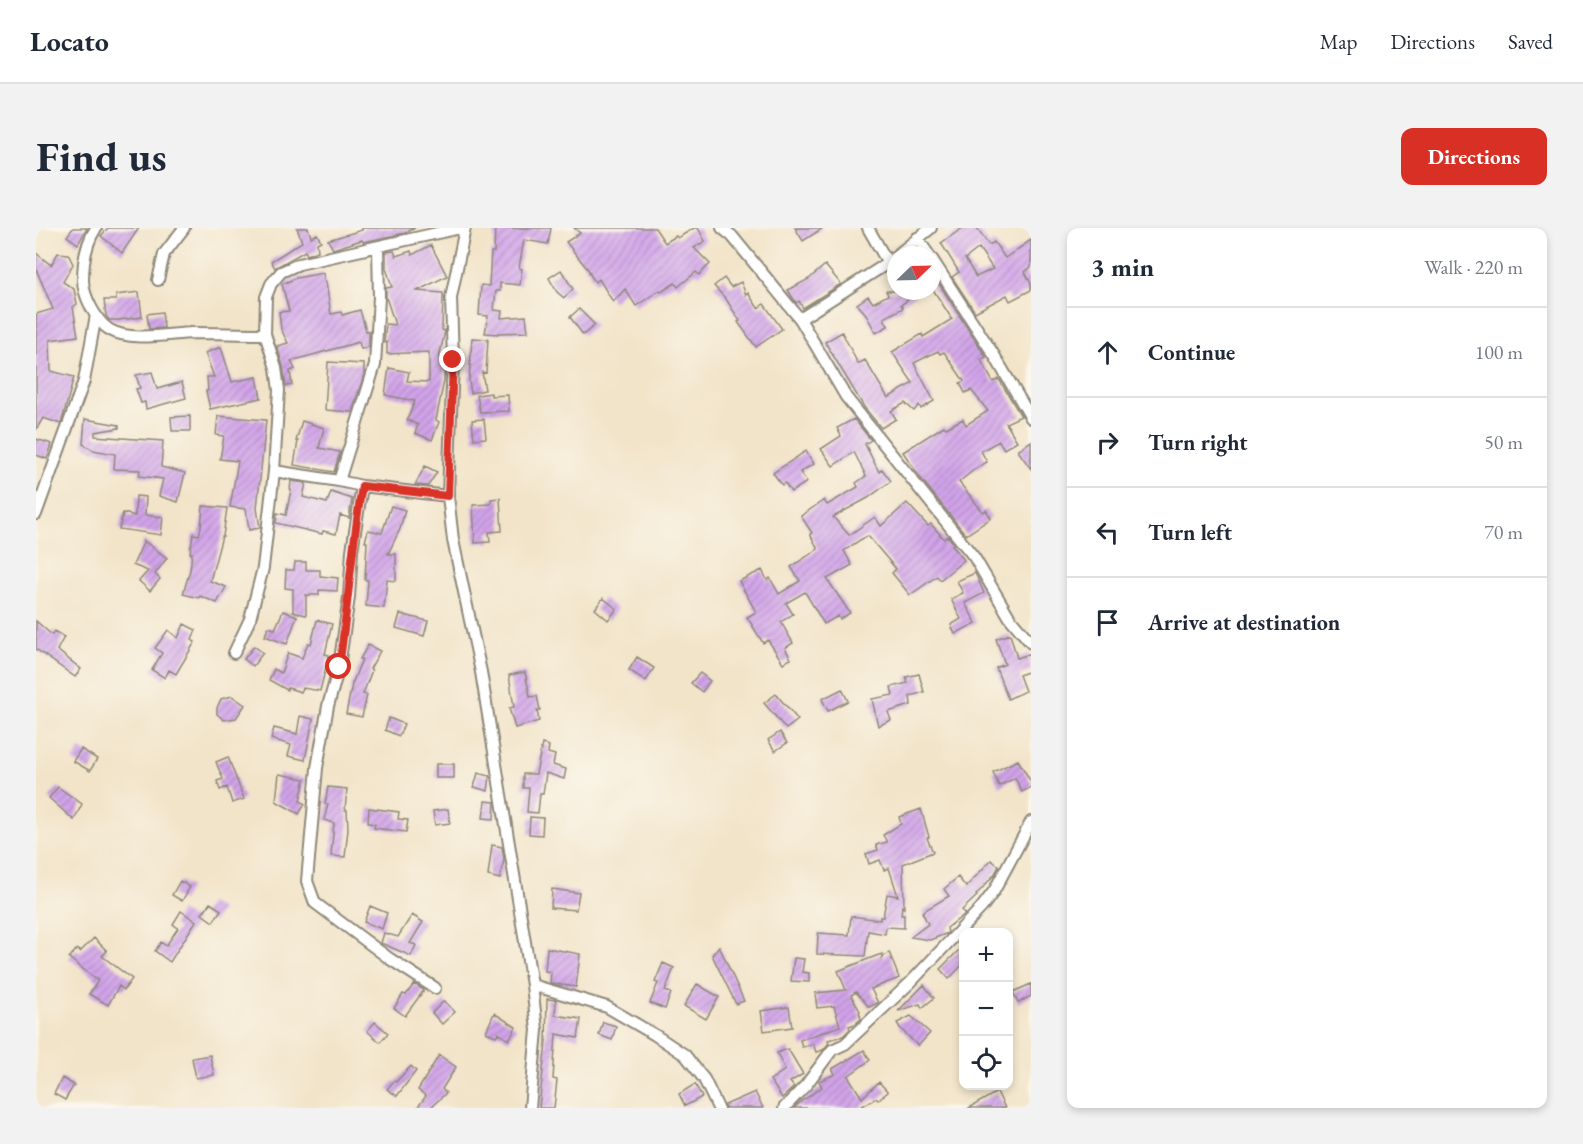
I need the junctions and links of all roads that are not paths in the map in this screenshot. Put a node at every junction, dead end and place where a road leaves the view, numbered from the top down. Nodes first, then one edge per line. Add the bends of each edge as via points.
1 (96, 228) edge
2 (184, 228) edge
3 (460, 228) edge
4 (465, 228) edge
5 (722, 228) edge
6 (868, 228) edge
7 (931, 228) edge
8 (917, 238) junction
9 (908, 246) edge
10 (923, 246) edge
11 (378, 247) junction
12 (887, 250) edge
13 (887, 263) edge
14 (941, 273) edge
15 (158, 280) dead end
16 (96, 315) junction
17 (800, 320) junction
18 (265, 334) junction
19 (1031, 418) edge
20 (274, 471) junction
21 (339, 481) junction
22 (362, 486) junction
23 (448, 496) junction
24 (36, 514) edge
25 (1031, 643) edge
26 (234, 653) dead end
27 (1031, 822) edge
28 (532, 985) junction
29 (435, 988) dead end
30 (530, 1108) edge
31 (718, 1108) edge
32 (784, 1108) edge

1 - 16 street via 82,266 83,292
2 - 15 street via 164,254
3 - 11 street
4 - 23 street via 451,298
5 - 17 street
6 - 12 street
7 - 8 street
8 - 9 street
8 - 10 street
11 - 18 street via 298,264 282,272 266,297
11 - 21 street via 375,365
13 - 17 street
14 - 19 street
16 - 18 street via 109,330 129,336
16 - 24 street via 84,381
17 - 25 street via 846,397 974,557 1010,618
18 - 20 street via 279,390
20 - 21 street
20 - 26 street via 263,568 250,620
21 - 22 street
22 - 23 street
22 - 29 street via 339,667 317,768 307,881 315,903
23 - 28 street
27 - 32 street via 982,907 845,1044 832,1050
28 - 30 street via 537,1030
28 - 31 street via 607,1007 655,1035 684,1055 704,1078

